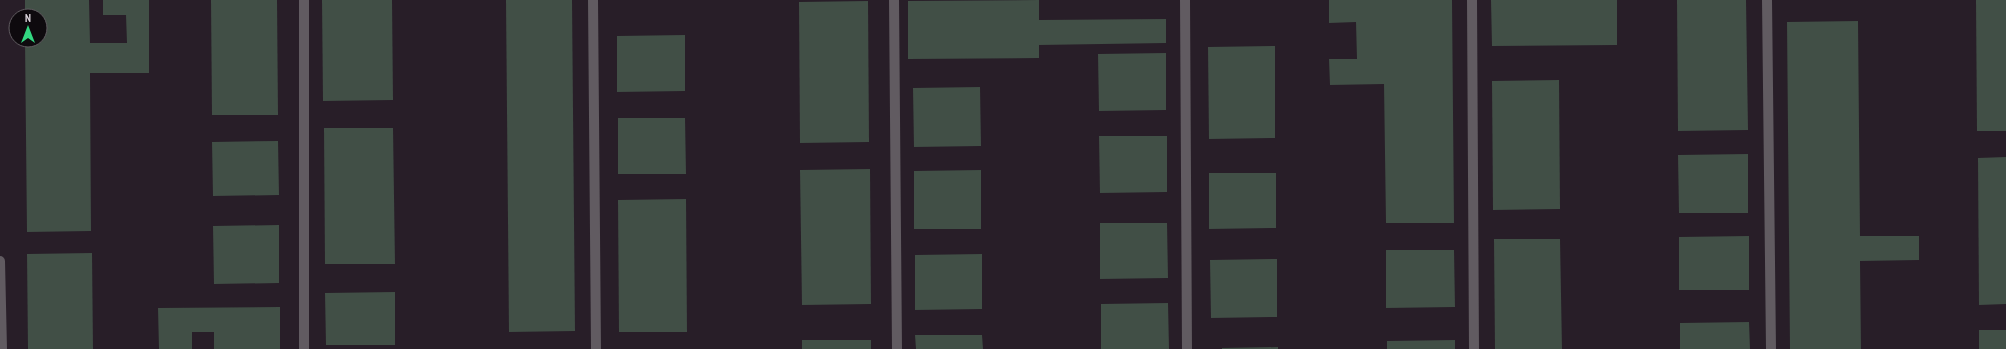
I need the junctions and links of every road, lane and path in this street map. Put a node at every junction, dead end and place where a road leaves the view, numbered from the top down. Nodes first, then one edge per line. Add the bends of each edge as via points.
1 (304, 0) edge
2 (592, 0) edge
3 (894, 0) edge
4 (1185, 0) edge
5 (1472, 0) edge
6 (1767, 0) edge
7 (0, 261) edge
8 (2, 349) edge
9 (304, 349) edge
10 (596, 349) edge
11 (897, 349) edge
12 (1187, 349) edge
13 (1474, 349) edge
14 (1771, 349) edge

1 - 9 street
2 - 10 street
3 - 11 street
4 - 12 street
5 - 13 street
6 - 14 street
7 - 8 street

